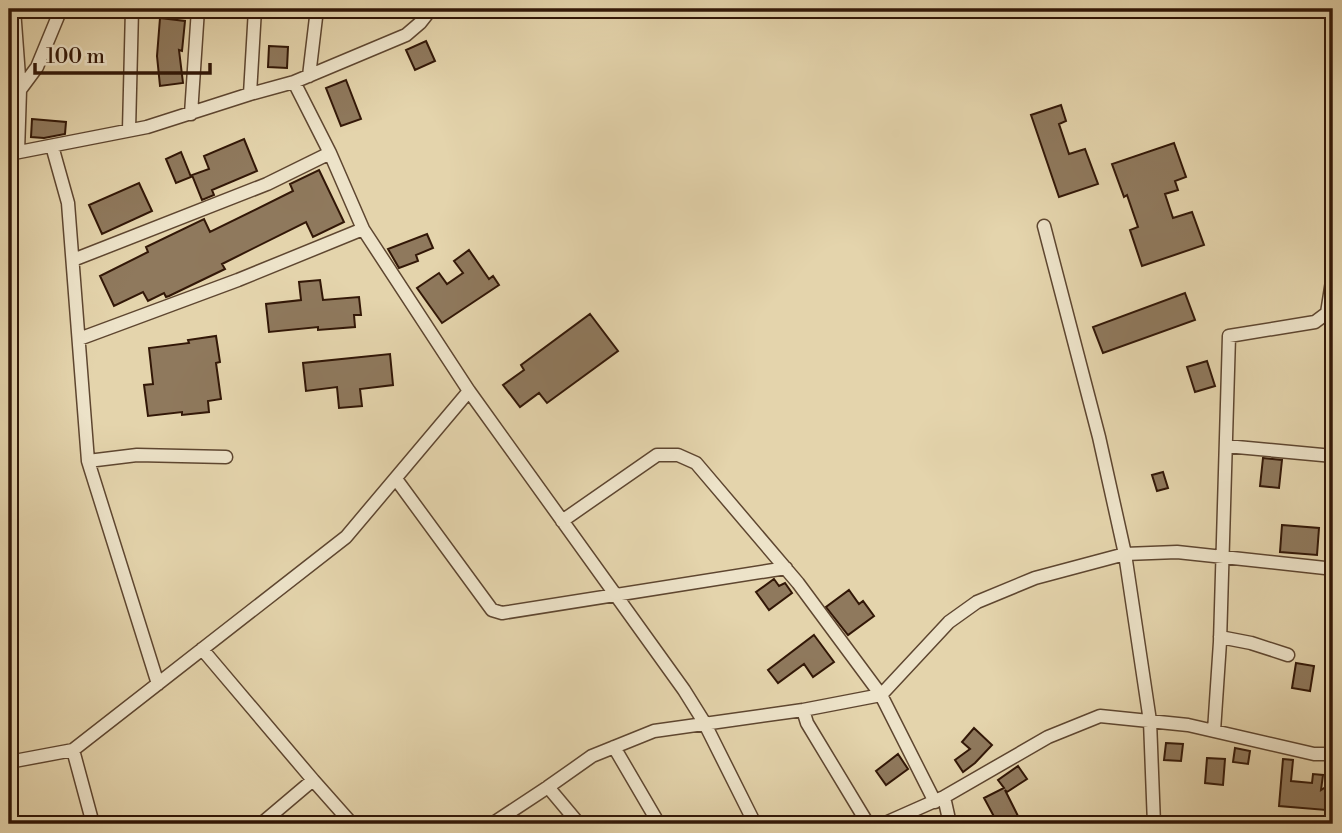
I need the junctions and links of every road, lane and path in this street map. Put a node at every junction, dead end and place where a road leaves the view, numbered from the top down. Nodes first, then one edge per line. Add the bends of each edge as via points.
1 (14, 9) edge
2 (61, 9) edge
3 (132, 9) edge
4 (198, 9) edge
5 (255, 9) edge
6 (317, 9) edge
7 (431, 9) edge
8 (309, 76) junction
9 (294, 82) junction
10 (20, 90) junction
11 (250, 94) junction
12 (191, 114) junction
13 (129, 131) junction
14 (52, 146) junction
15 (14, 153) edge
16 (330, 153) junction
17 (1044, 226) dead end
18 (363, 229) junction
19 (72, 260) junction
20 (1333, 275) edge
21 (79, 339) junction
22 (469, 391) junction
23 (1226, 446) junction
24 (1333, 456) edge
25 (226, 457) dead end
26 (88, 461) junction
27 (396, 479) junction
28 (562, 521) junction
29 (1125, 554) junction
30 (1222, 556) junction
31 (786, 568) junction
32 (1325, 568) dead end
33 (617, 595) junction
34 (1220, 637) junction
35 (202, 649) junction
36 (1288, 655) dead end
37 (158, 684) junction
38 (881, 695) junction
39 (803, 710) junction
40 (1150, 721) junction
41 (705, 722) junction
42 (1214, 731) junction
43 (614, 747) junction
44 (74, 750) junction
45 (1333, 754) edge
46 (9, 762) edge
47 (313, 780) junction
48 (548, 787) junction
49 (940, 800) junction
50 (270, 821) edge
51 (93, 824) edge
52 (352, 824) edge
53 (492, 824) edge
54 (579, 824) edge
55 (659, 824) edge
56 (755, 824) edge
57 (868, 824) edge
58 (883, 824) edge
59 (950, 824) edge
60 (1154, 824) edge

1 - 10 street
2 - 10 street via 37,67
3 - 13 street
4 - 12 street
5 - 11 street
6 - 8 street
7 - 8 street via 406,35
8 - 9 street
9 - 11 street
9 - 16 street
10 - 15 street
11 - 12 street
12 - 13 street
13 - 14 street
14 - 15 street
14 - 19 street via 68,203
16 - 18 street
16 - 19 street via 267,184
17 - 29 street
18 - 21 street
18 - 22 street
19 - 21 street
20 - 23 street via 1327,313 1315,322 1229,336
21 - 26 street
22 - 27 street
22 - 28 street
23 - 24 street
23 - 30 street
25 - 26 street via 137,455
26 - 37 street
27 - 33 street via 492,610 502,613
27 - 35 street via 346,537
28 - 31 street via 657,455 678,455 696,463
28 - 33 street
29 - 30 street
29 - 38 street via 1035,578 977,602 949,622
29 - 40 street
30 - 32 street
30 - 34 street
31 - 33 street
31 - 38 street
33 - 41 street
34 - 36 street
34 - 42 street
35 - 37 street
35 - 47 street
37 - 44 street
38 - 39 street
38 - 49 street
39 - 41 street
39 - 57 street
40 - 42 street
40 - 49 street via 1100,716 1048,737
40 - 60 street
41 - 43 street via 654,731
41 - 56 street
42 - 45 street via 1314,754
43 - 48 street via 592,756
43 - 55 street
44 - 46 street
44 - 51 street
47 - 50 street
47 - 52 street
48 - 53 street
48 - 54 street
49 - 58 street
49 - 59 street

